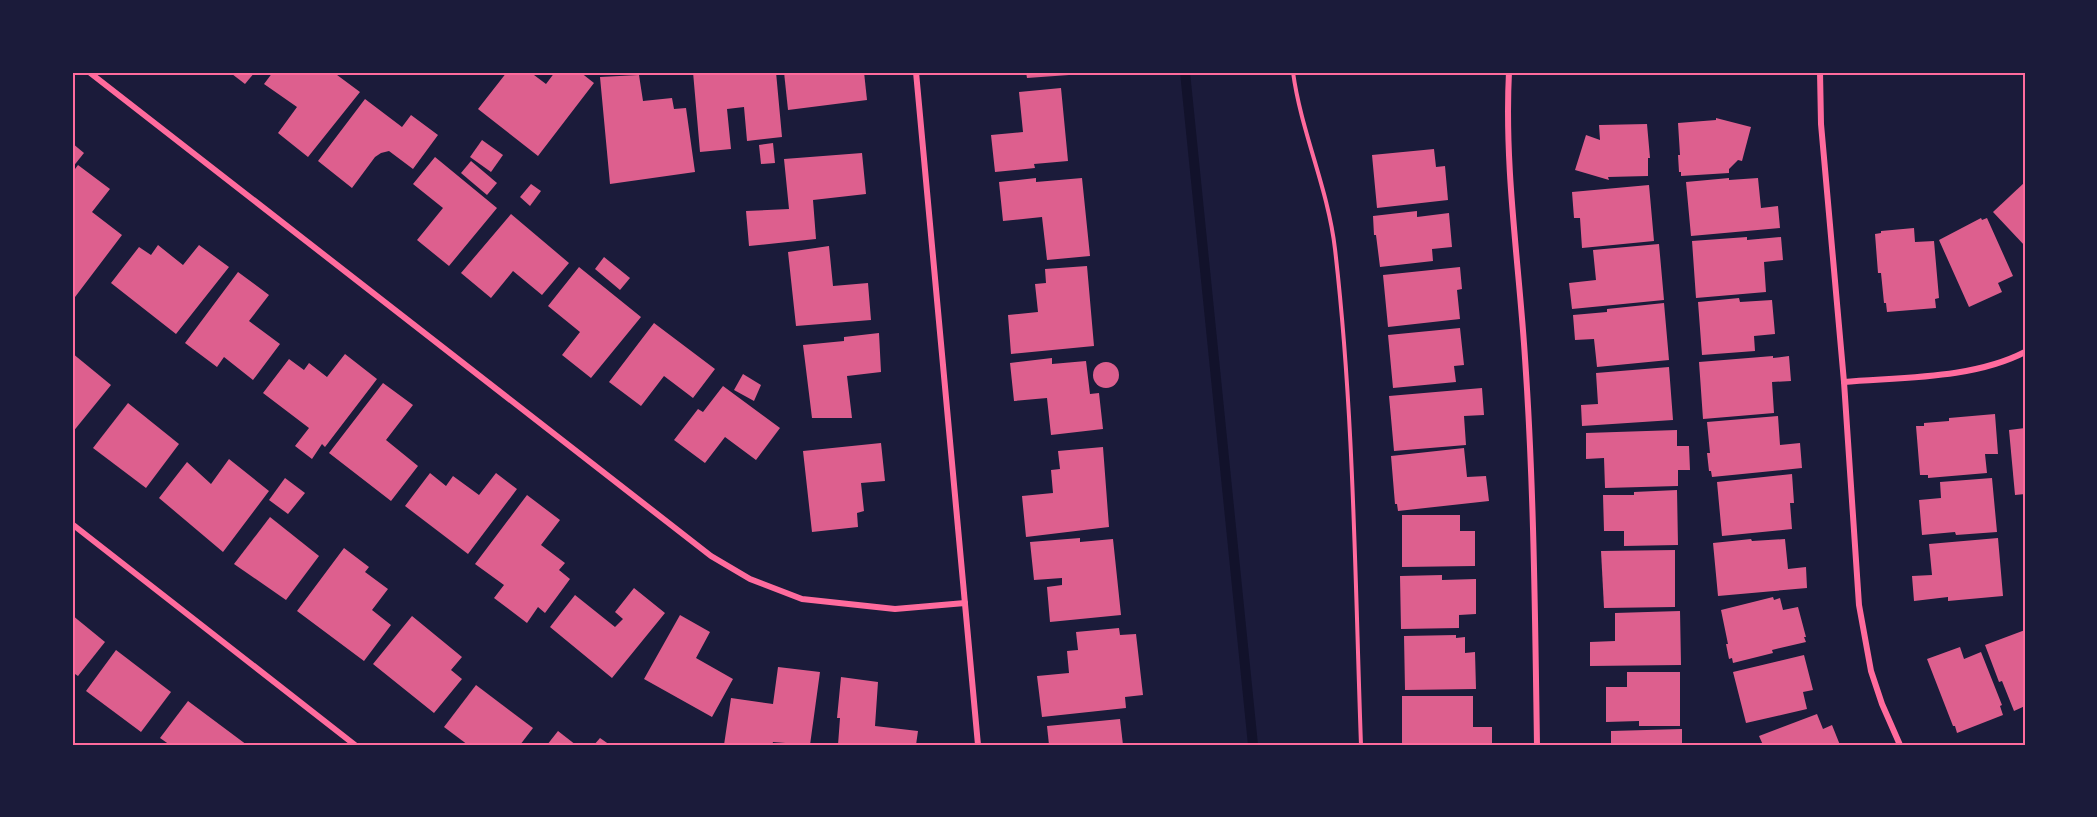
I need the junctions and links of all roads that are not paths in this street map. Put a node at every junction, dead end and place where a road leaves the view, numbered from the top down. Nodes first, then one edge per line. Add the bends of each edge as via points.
1 (89, 72) edge
2 (916, 72) edge
3 (1509, 72) edge
4 (1820, 72) edge
5 (2025, 352) edge
6 (1844, 382) junction
7 (72, 525) edge
8 (965, 603) junction
9 (356, 745) edge
10 (978, 745) edge
11 (1537, 745) edge
12 (1900, 745) edge

1 - 8 street via 711,556 750,579 802,599 895,609
2 - 8 street
3 - 11 street via 1512,192 1531,449
4 - 6 street via 1821,124
5 - 6 street via 1953,373
6 - 12 street via 1864,638 1882,704
7 - 9 street
8 - 10 street

